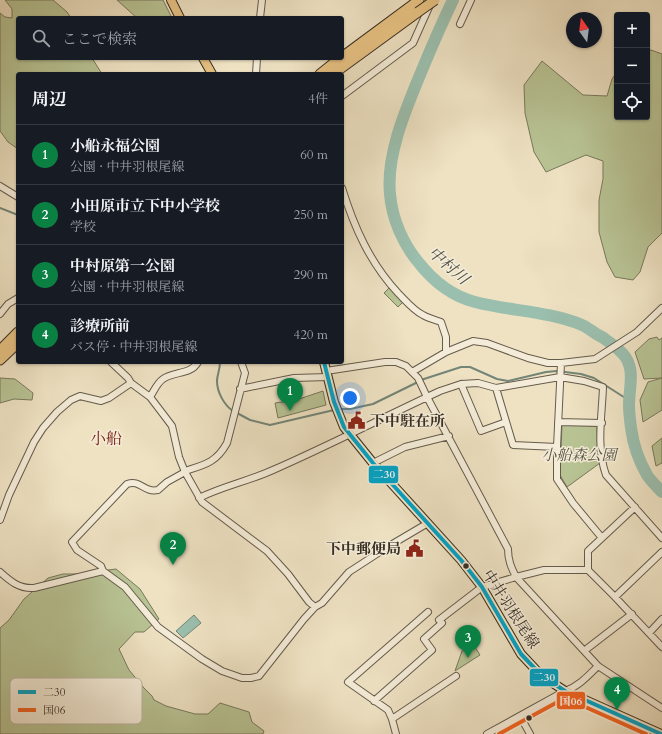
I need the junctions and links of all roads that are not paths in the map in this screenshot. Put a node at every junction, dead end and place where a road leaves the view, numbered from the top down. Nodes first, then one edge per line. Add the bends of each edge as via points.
1 (171, 0) edge
2 (262, 0) edge
3 (433, 0) edge
4 (471, 0) edge
5 (417, 5) edge
6 (179, 16) edge
7 (260, 16) edge
8 (460, 24) dead end
9 (344, 55) edge
10 (204, 60) edge
11 (257, 60) edge
12 (337, 60) edge
13 (209, 72) edge
14 (256, 72) edge
15 (322, 72) edge
16 (335, 72) edge
17 (344, 95) edge
18 (0, 186) edge
19 (344, 194) edge
20 (16, 196) edge
21 (16, 299) edge
22 (662, 308) edge
23 (0, 314) edge
24 (16, 334) edge
25 (16, 345) edge
26 (0, 350) edge
27 (446, 352) junction
28 (0, 360) edge
29 (112, 364) edge
30 (197, 364) edge
31 (242, 364) edge
32 (324, 364) edge
33 (561, 365) junction
34 (412, 372) junction
35 (327, 374) junction
36 (560, 377) junction
37 (131, 383) junction
38 (461, 384) junction
39 (496, 388) junction
40 (240, 390) junction
41 (150, 397) junction
42 (427, 397) junction
43 (506, 422) junction
44 (558, 422) junction
45 (602, 423) junction
46 (350, 435) junction
47 (449, 436) junction
48 (557, 447) junction
49 (373, 463) junction
50 (185, 472) junction
51 (199, 498) junction
52 (635, 507) junction
53 (0, 520) edge
54 (428, 523) junction
55 (602, 538) junction
56 (662, 538) edge
57 (662, 552) edge
58 (657, 557) junction
59 (662, 562) edge
60 (588, 570) junction
61 (103, 571) junction
62 (0, 572) edge
63 (516, 576) junction
64 (482, 587) junction
65 (615, 597) junction
66 (315, 607) junction
67 (428, 612) dead end
68 (632, 614) junction
69 (662, 619) edge
70 (649, 632) junction
71 (662, 647) edge
72 (584, 651) junction
73 (598, 666) junction
74 (456, 676) dead end
75 (565, 691) junction
76 (374, 701) junction
77 (662, 708) edge
78 (520, 716) junction
79 (392, 719) junction
80 (396, 734) edge
81 (487, 734) edge
82 (530, 734) edge
83 (661, 734) edge

1 - 6 main road
2 - 7 street
3 - 5 highway, bridge
3 - 17 street via 413,43
4 - 8 street
5 - 9 highway
5 - 16 highway
10 - 13 main road
11 - 14 street
12 - 15 highway
18 - 20 street
19 - 27 street via 360,238 372,260 409,305 424,316 441,322 446,337
21 - 23 street
22 - 33 street via 638,332 599,357
24 - 26 highway
25 - 28 highway
27 - 33 street via 473,341
27 - 34 street
29 - 37 street
30 - 41 street via 190,370 163,379
31 - 40 street via 245,373
32 - 35 main road
33 - 36 street
34 - 35 street via 396,362 385,362
34 - 42 street via 418,378
35 - 40 street via 294,378
35 - 46 main road, 中井羽根尾線 via 340,419
36 - 39 street
36 - 44 street
36 - 45 street via 603,387
37 - 41 street
37 - 53 street via 105,400 80,396 70,400 58,412 34,442
38 - 39 street via 478,383
38 - 42 street
38 - 43 street via 481,431
39 - 43 street
40 - 50 street via 223,450 211,462
41 - 50 street via 172,426
42 - 46 street
42 - 47 street
43 - 48 street via 513,445
44 - 45 street
44 - 48 street
45 - 52 street via 600,451 606,475
46 - 49 main road, 中井羽根尾線
46 - 51 street via 256,477 214,490
47 - 49 street via 405,447
47 - 63 street via 508,549 511,567
48 - 55 street via 557,479
49 - 54 main road, 中井羽根尾線
50 - 51 street
50 - 61 street via 158,490 148,490 135,483 127,484 72,542 77,550 101,566
51 - 66 street via 267,551
52 - 55 street
52 - 56 street
54 - 64 main road, 中井羽根尾線
54 - 66 street via 349,572 322,603
55 - 60 street via 588,551
57 - 58 street
58 - 59 street
58 - 65 street
60 - 63 street via 544,570
60 - 65 street
61 - 62 street via 26,589 17,586
61 - 66 street via 125,586 158,627 202,659 222,671 242,678 259,676
63 - 64 street
63 - 72 street
64 - 75 main road, 中井羽根尾線 via 521,654 542,676
64 - 76 street via 441,621 424,639 432,650
65 - 68 street
67 - 76 street via 348,682
68 - 70 street
68 - 72 street
69 - 70 street
70 - 71 street
72 - 73 street
73 - 75 street via 583,681
73 - 77 street
74 - 79 street
75 - 78 street
75 - 83 main road, 中井羽根尾線
76 - 79 street via 388,710
78 - 81 street
78 - 82 street
79 - 80 street

